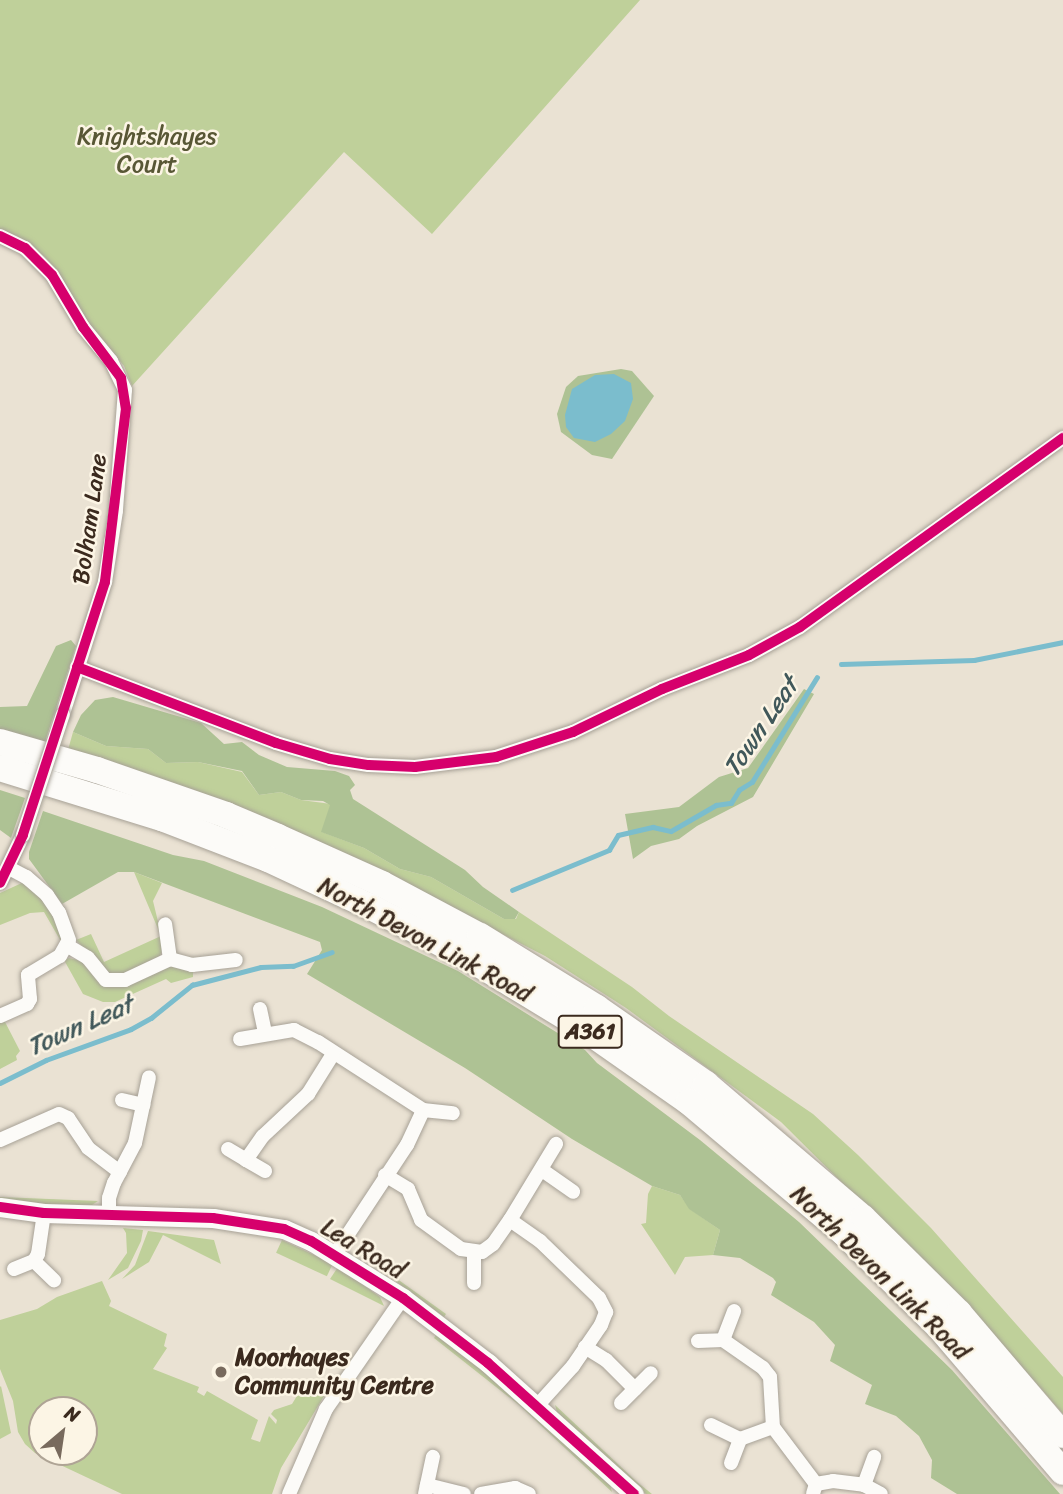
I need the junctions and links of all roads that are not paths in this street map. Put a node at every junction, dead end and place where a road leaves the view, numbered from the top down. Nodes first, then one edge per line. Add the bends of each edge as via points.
1 (0, 236) edge
2 (1063, 439) edge
3 (77, 667) junction
4 (0, 742) edge
5 (0, 768) edge
6 (9, 868) junction
7 (0, 883) edge
8 (165, 924) dead end
9 (68, 946) junction
10 (170, 959) junction
11 (236, 960) dead end
12 (260, 1009) dead end
13 (0, 1016) edge
14 (265, 1033) junction
15 (240, 1039) dead end
16 (333, 1054) junction
17 (149, 1077) dead end
18 (122, 1100) dead end
19 (143, 1105) junction
20 (423, 1110) junction
21 (453, 1114) dead end
22 (0, 1140) edge
23 (556, 1144) dead end
24 (228, 1149) dead end
25 (246, 1160) junction
26 (542, 1170) junction
27 (265, 1171) dead end
28 (120, 1172) junction
29 (385, 1175) junction
30 (573, 1192) dead end
31 (0, 1207) edge
32 (44, 1213) junction
33 (109, 1215) junction
34 (510, 1220) junction
35 (474, 1253) junction
36 (335, 1254) junction
37 (34, 1261) junction
38 (14, 1269) dead end
39 (54, 1280) dead end
40 (474, 1283) dead end
41 (402, 1298) junction
42 (734, 1311) dead end
43 (723, 1340) junction
44 (698, 1341) dead end
45 (585, 1347) junction
46 (651, 1373) dead end
47 (635, 1389) junction
48 (621, 1404) dead end
49 (537, 1406) junction
50 (711, 1425) dead end
51 (773, 1427) junction
52 (1063, 1434) edge
53 (740, 1439) junction
54 (433, 1457) dead end
55 (874, 1457) dead end
56 (730, 1463) dead end
57 (1063, 1472) edge
58 (864, 1485) junction
59 (815, 1489) edge
60 (426, 1490) edge
61 (631, 1493) edge
62 (289, 1494) edge
63 (464, 1494) edge
64 (481, 1494) edge
65 (529, 1494) edge
66 (881, 1494) edge

1 - 3 street, Bolham Lane via 25,248 52,275 82,327 111,361 125,390 106,582
2 - 3 street via 800,627 749,655 662,689 573,732 496,757 415,767 330,759
3 - 6 street, Bolham Lane, bridge
4 - 52 highway, North Devon Link Road / A361 via 121,778 278,837 382,884 480,936 597,1008 706,1084 863,1218 959,1313
5 - 57 highway, North Devon Link Road / A361 via 162,818 268,859 467,957 582,1027 689,1102 844,1233 940,1328
6 - 7 street, Bolham Lane
6 - 9 street via 38,885 54,904 68,933
8 - 10 street
9 - 10 street via 112,982
9 - 13 street via 28,975 27,1004
10 - 11 street via 192,965
12 - 14 street
14 - 15 street
14 - 16 street via 294,1030
16 - 20 street
16 - 25 street via 308,1094 263,1136
17 - 19 street
18 - 19 street
19 - 28 street via 135,1143
20 - 21 street
20 - 29 street
22 - 28 street via 60,1114 102,1162
23 - 26 street
24 - 25 street
25 - 27 street
26 - 30 street
26 - 34 street
28 - 33 street via 109,1198
29 - 35 street via 408,1189 421,1220 461,1250
29 - 36 street
31 - 32 street, Lea Road
32 - 33 street, Lea Road
32 - 37 street
33 - 36 street, Lea Road via 260,1224
34 - 35 street via 493,1244
34 - 45 street via 540,1241 605,1305 605,1319
35 - 40 street
36 - 41 street, Lea Road
37 - 38 street
37 - 39 street
41 - 49 street, Lea Road
41 - 62 street via 326,1409
42 - 43 street
43 - 44 street
43 - 51 street via 770,1377
45 - 47 street via 606,1360
45 - 49 street
46 - 47 street
47 - 48 street
49 - 61 street, Lea Road
50 - 53 street
51 - 53 street
51 - 59 street
53 - 56 street
54 - 60 street
55 - 58 street
58 - 59 street via 833,1481
58 - 66 street
60 - 63 street
64 - 65 street via 515,1489

